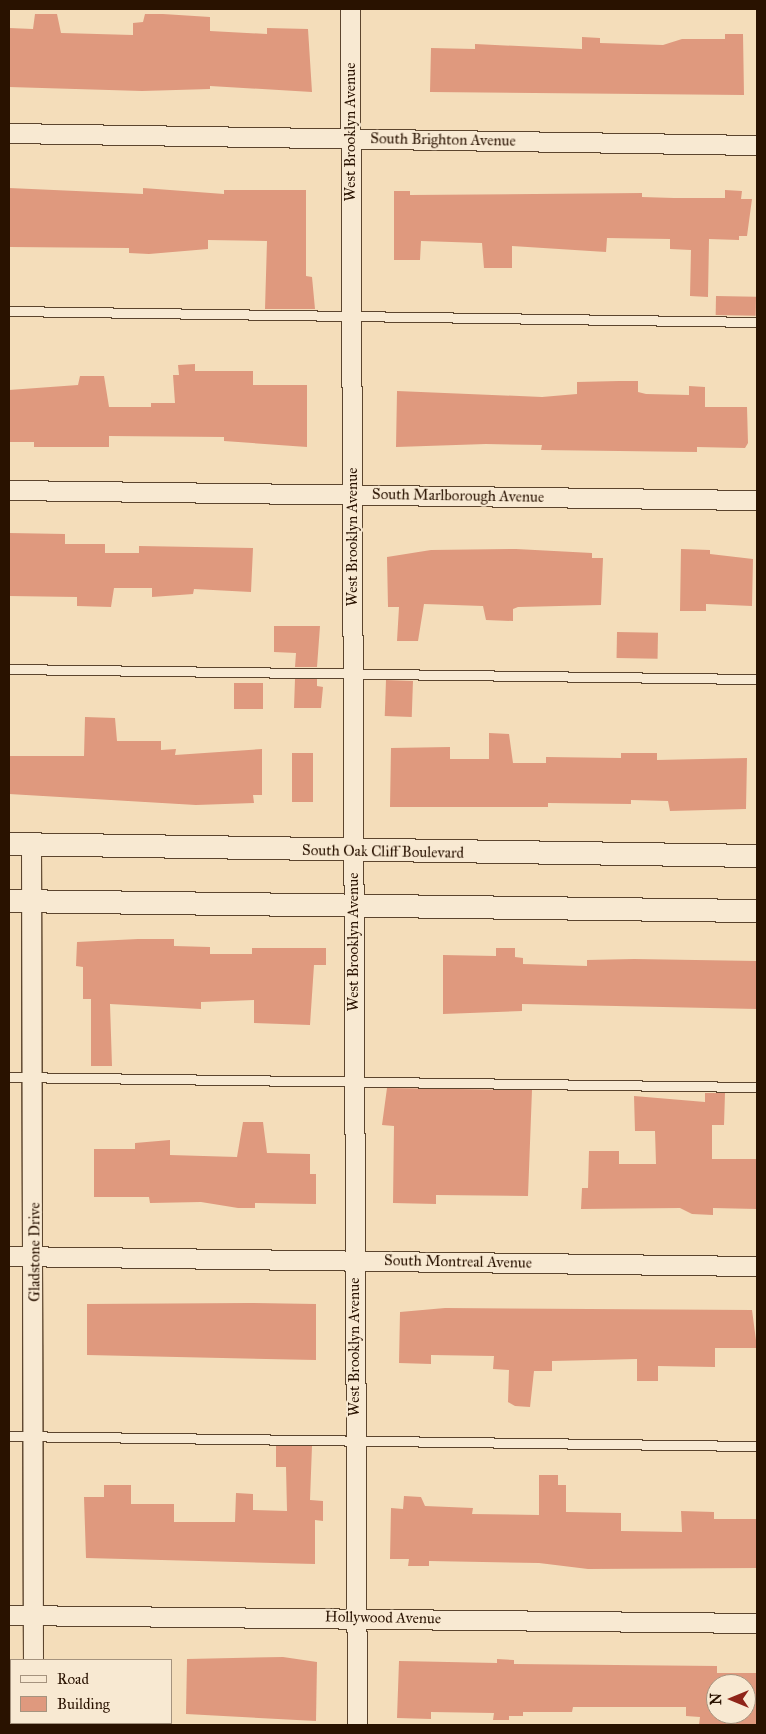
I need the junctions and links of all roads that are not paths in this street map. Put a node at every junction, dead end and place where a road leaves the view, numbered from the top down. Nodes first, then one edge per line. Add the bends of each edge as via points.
1 (350, 9) edge
2 (9, 133) edge
3 (351, 139) junction
4 (757, 144) edge
5 (9, 311) edge
6 (351, 317) junction
7 (757, 322) edge
8 (9, 490) edge
9 (353, 495) junction
10 (757, 500) edge
11 (9, 668) edge
12 (353, 676) junction
13 (757, 679) edge
14 (9, 844) edge
15 (32, 844) junction
16 (353, 852) junction
17 (757, 856) edge
18 (9, 901) edge
19 (32, 901) junction
20 (353, 906) junction
21 (757, 911) edge
22 (9, 1077) edge
23 (32, 1078) junction
24 (354, 1082) junction
25 (757, 1087) edge
26 (9, 1256) edge
27 (36, 1256) junction
28 (354, 1261) junction
29 (757, 1266) edge
30 (9, 1436) edge
31 (34, 1437) junction
32 (356, 1440) junction
33 (757, 1446) edge
34 (9, 1616) edge
35 (33, 1616) junction
36 (356, 1617) junction
37 (757, 1623) edge
38 (34, 1659) edge
39 (357, 1725) edge

1 - 3 street, West Brooklyn Avenue
2 - 3 street, South Brighton Avenue
3 - 4 street, South Brighton Avenue
3 - 6 street, West Brooklyn Avenue
5 - 6 lane
6 - 7 lane
6 - 9 street, West Brooklyn Avenue
8 - 9 street, South Marlborough Avenue
9 - 10 street, South Marlborough Avenue
9 - 12 street, West Brooklyn Avenue
11 - 12 lane
12 - 13 lane
12 - 16 street, West Brooklyn Avenue
14 - 15 street, South Oak Cliff Boulevard
15 - 16 street, South Oak Cliff Boulevard
15 - 19 street, Gladstone Drive
16 - 17 street, South Oak Cliff Boulevard
16 - 20 street, West Brooklyn Avenue
18 - 19 street
19 - 20 street
19 - 23 street, Gladstone Drive
20 - 21 street
20 - 24 street, West Brooklyn Avenue
22 - 23 lane
23 - 24 lane
23 - 27 street, Gladstone Drive
24 - 25 lane
24 - 28 street, West Brooklyn Avenue
26 - 27 street, South Montreal Avenue
27 - 28 street, South Montreal Avenue
27 - 31 street, Gladstone Drive
28 - 29 street, South Montreal Avenue
28 - 32 street, West Brooklyn Avenue
30 - 31 lane
31 - 32 lane
31 - 35 street, Gladstone Drive
32 - 33 lane
32 - 36 street, West Brooklyn Avenue
34 - 35 street, Hollywood Avenue
35 - 36 street, Hollywood Avenue
35 - 38 street, Gladstone Drive
36 - 37 street, Hollywood Avenue
36 - 39 street, West Brooklyn Avenue

